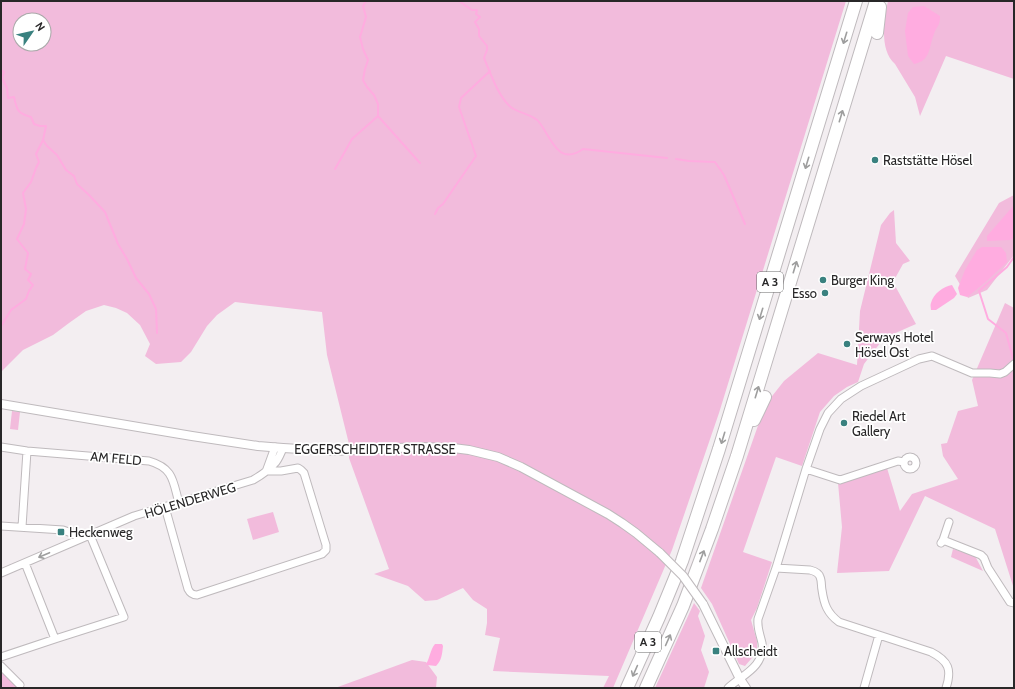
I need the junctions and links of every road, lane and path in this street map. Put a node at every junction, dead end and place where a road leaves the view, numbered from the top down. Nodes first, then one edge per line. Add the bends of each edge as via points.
1 (856, 1) edge
2 (876, 1) edge
3 (880, 1) edge
4 (877, 34) dead end
5 (1011, 366) edge
6 (766, 397) dead end
7 (1, 404) edge
8 (1, 447) edge
9 (279, 448) junction
10 (27, 451) junction
11 (737, 456) junction
12 (904, 462) dead end
13 (806, 469) junction
14 (266, 471) junction
15 (179, 503) junction
16 (164, 507) junction
17 (950, 522) dead end
18 (1, 526) edge
19 (22, 527) junction
20 (90, 535) junction
21 (79, 539) junction
22 (25, 563) junction
23 (776, 568) junction
24 (1, 573) edge
25 (1014, 603) edge
26 (879, 636) junction
27 (55, 639) junction
28 (1, 656) edge
29 (1, 666) edge
30 (740, 679) junction
31 (20, 685) dead end
32 (627, 688) edge
33 (646, 688) edge
34 (728, 688) edge
35 (746, 688) edge
36 (864, 688) edge
37 (946, 688) edge

1 -> 32 highway, A 3 via 687,546
11 -> 2 highway, A 3
3 - 4 highway
5 - 13 street via 1000,374 972,373 932,356 919,359 861,386 841,399 828,413
6 - 11 highway
7 - 9 street, EGGERSCHEIDTER STRASSE
8 - 10 street, AM FELD
9 - 14 street, HÖLENDERWEG via 276,462
9 - 30 street, EGGERSCHEIDTER STRASSE, bridge via 334,451 453,448 498,457 521,467 608,514 660,553 703,604
10 - 15 street, AM FELD via 150,461 170,474
10 - 19 street
33 -> 11 highway, A 3 via 683,606
12 - 13 street via 898,461 840,480
13 - 23 street
14 - 15 street, HÖLENDERWEG via 249,482
14 - 16 street via 298,468 304,473 326,545 326,550 322,554 197,595 192,594 188,589
15 - 16 street, HÖLENDERWEG
16 - 20 street, HÖLENDERWEG via 134,516
17 - 25 street via 942,541 981,555 1010,602
18 - 19 street
19 - 21 street via 63,530
20 - 21 street, HÖLENDERWEG
20 - 27 street via 124,617
21 -> 22 street, HÖLENDERWEG
22 - 24 street, HÖLENDERWEG
22 - 27 street
23 - 26 street via 816,571 820,576 827,610 832,617 839,622
23 - 30 street via 758,619 762,645 760,658
26 - 36 street
26 - 37 street via 938,656 949,672
27 - 28 street
29 - 31 street
30 - 34 street
30 - 35 street, EGGERSCHEIDTER STRASSE

